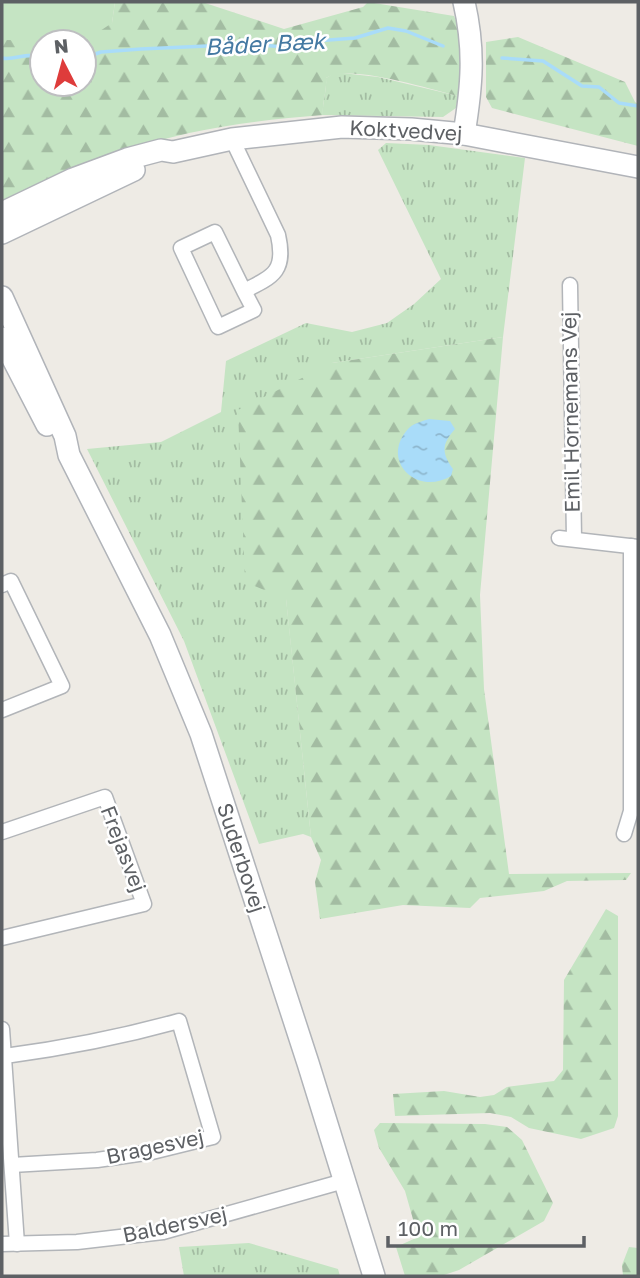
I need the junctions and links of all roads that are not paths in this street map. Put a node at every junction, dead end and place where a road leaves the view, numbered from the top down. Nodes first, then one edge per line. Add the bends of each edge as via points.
1 (464, 2) edge
2 (464, 134) junction
3 (232, 139) junction
4 (173, 152) junction
5 (638, 167) edge
6 (2, 214) edge
7 (2, 233) edge
8 (570, 285) dead end
9 (244, 290) junction
10 (2, 297) edge
11 (2, 338) edge
12 (69, 455) junction
13 (635, 547) edge
14 (2, 586) edge
15 (2, 710) edge
16 (2, 832) edge
17 (624, 834) dead end
18 (2, 938) edge
19 (2, 1033) edge
20 (5, 1056) junction
21 (7, 1147) edge
22 (12, 1165) junction
23 (344, 1181) junction
24 (2, 1244) edge
25 (17, 1244) junction
26 (374, 1276) edge

1 - 2 street via 473,65
2 - 3 street, Koktvedvej via 342,127
2 - 5 street, Koktvedvej
3 - 4 street, Koktvedvej
3 - 9 street via 282,251 280,267 270,278
4 - 6 street, Koktvedvej via 161,150 105,167
4 - 7 street, Koktvedvej via 166,161 131,171
8 - 13 street, Emil Hornemans Vej via 567,538
9 - 9 street via 215,232 181,248 218,327 254,310
10 - 12 street, Suderbovej via 65,436
11 - 12 street, Suderbovej via 55,440
12 - 23 street, Suderbovej via 160,635 201,734
13 - 17 street via 631,811
14 - 15 street via 11,581 62,686
16 - 18 street, Frejasvej via 105,797 144,904
19 - 20 street
20 - 21 street
20 - 22 street, Bragesvej via 116,1038 179,1021 213,1137 97,1160
21 - 22 street
22 - 25 street
23 - 25 street, Baldersvej via 163,1232
23 - 26 street, Suderbovej
24 - 25 street, Baldersvej

